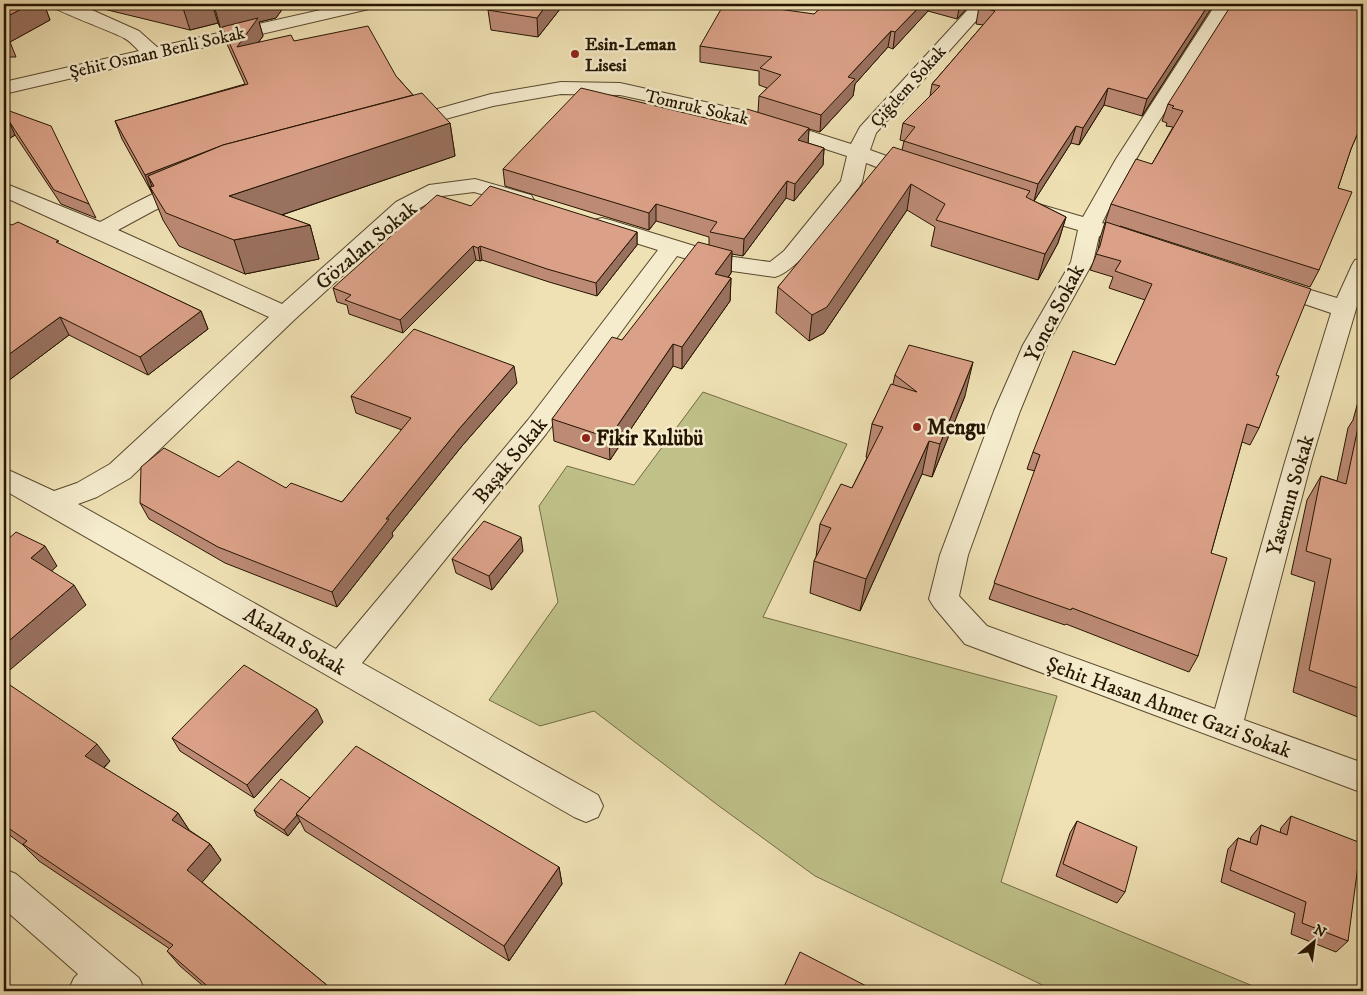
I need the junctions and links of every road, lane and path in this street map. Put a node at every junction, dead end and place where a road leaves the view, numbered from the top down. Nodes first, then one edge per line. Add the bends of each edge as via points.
1 (57, 4) edge
2 (369, 4) edge
3 (982, 4) edge
4 (1225, 4) edge
5 (82, 7) edge
6 (339, 7) edge
7 (152, 53) junction
8 (4, 88) edge
9 (387, 128) edge
10 (858, 153) junction
11 (936, 179) edge
12 (209, 180) edge
13 (4, 189) edge
14 (1008, 202) edge
15 (541, 206) edge
16 (578, 217) edge
17 (1090, 226) junction
18 (101, 231) junction
19 (672, 247) junction
20 (1156, 247) edge
21 (1363, 265) edge
22 (1250, 278) edge
23 (1344, 309) junction
24 (285, 316) junction
25 (4, 478) edge
26 (52, 503) junction
27 (976, 635) joint
28 (340, 666) junction
29 (1226, 728) junction
30 (1363, 778) edge
31 (586, 806) dead end
32 (4, 886) edge
33 (106, 985) edge

1 - 5 street
2 - 6 street, Şehit Osman Benli Sokak
3 - 10 street, Çiğdem Sokak via 867,131
4 - 17 street, Yonca Sokak via 1126,159
5 - 7 street via 133,35
6 - 7 street, Şehit Osman Benli Sokak
7 - 8 street, Şehit Osman Benli Sokak
9 - 10 street, Tomruk Sokak via 492,100 561,88 620,89 743,116
10 - 11 street, Tomruk Sokak
10 - 19 street, Çiğdem Sokak via 851,182 792,256 774,270 725,263
12 - 18 street via 147,205
13 - 18 street
14 - 17 street
15 - 24 street, Gözalan Sokak via 475,185 437,190 404,207
16 - 19 street
17 - 20 street
17 - 27 street, Yonca Sokak via 1082,262 1035,345 954,555 944,599
18 - 24 street
19 - 28 street, Başak Sokak via 537,427
21 - 23 street, Yasemın Sokak
22 - 23 street
23 - 29 street, Yasemın Sokak via 1298,462
24 - 26 street, Gözalan Sokak via 120,471 87,490
25 - 26 street, Akalan Sokak
26 - 28 street, Akalan Sokak
27 - 29 street, Şehit Hasan Ahmet Gazi Sokak
28 - 31 street, Akalan Sokak
29 - 30 street, Şehit Hasan Ahmet Gazi Sokak
32 - 33 street

